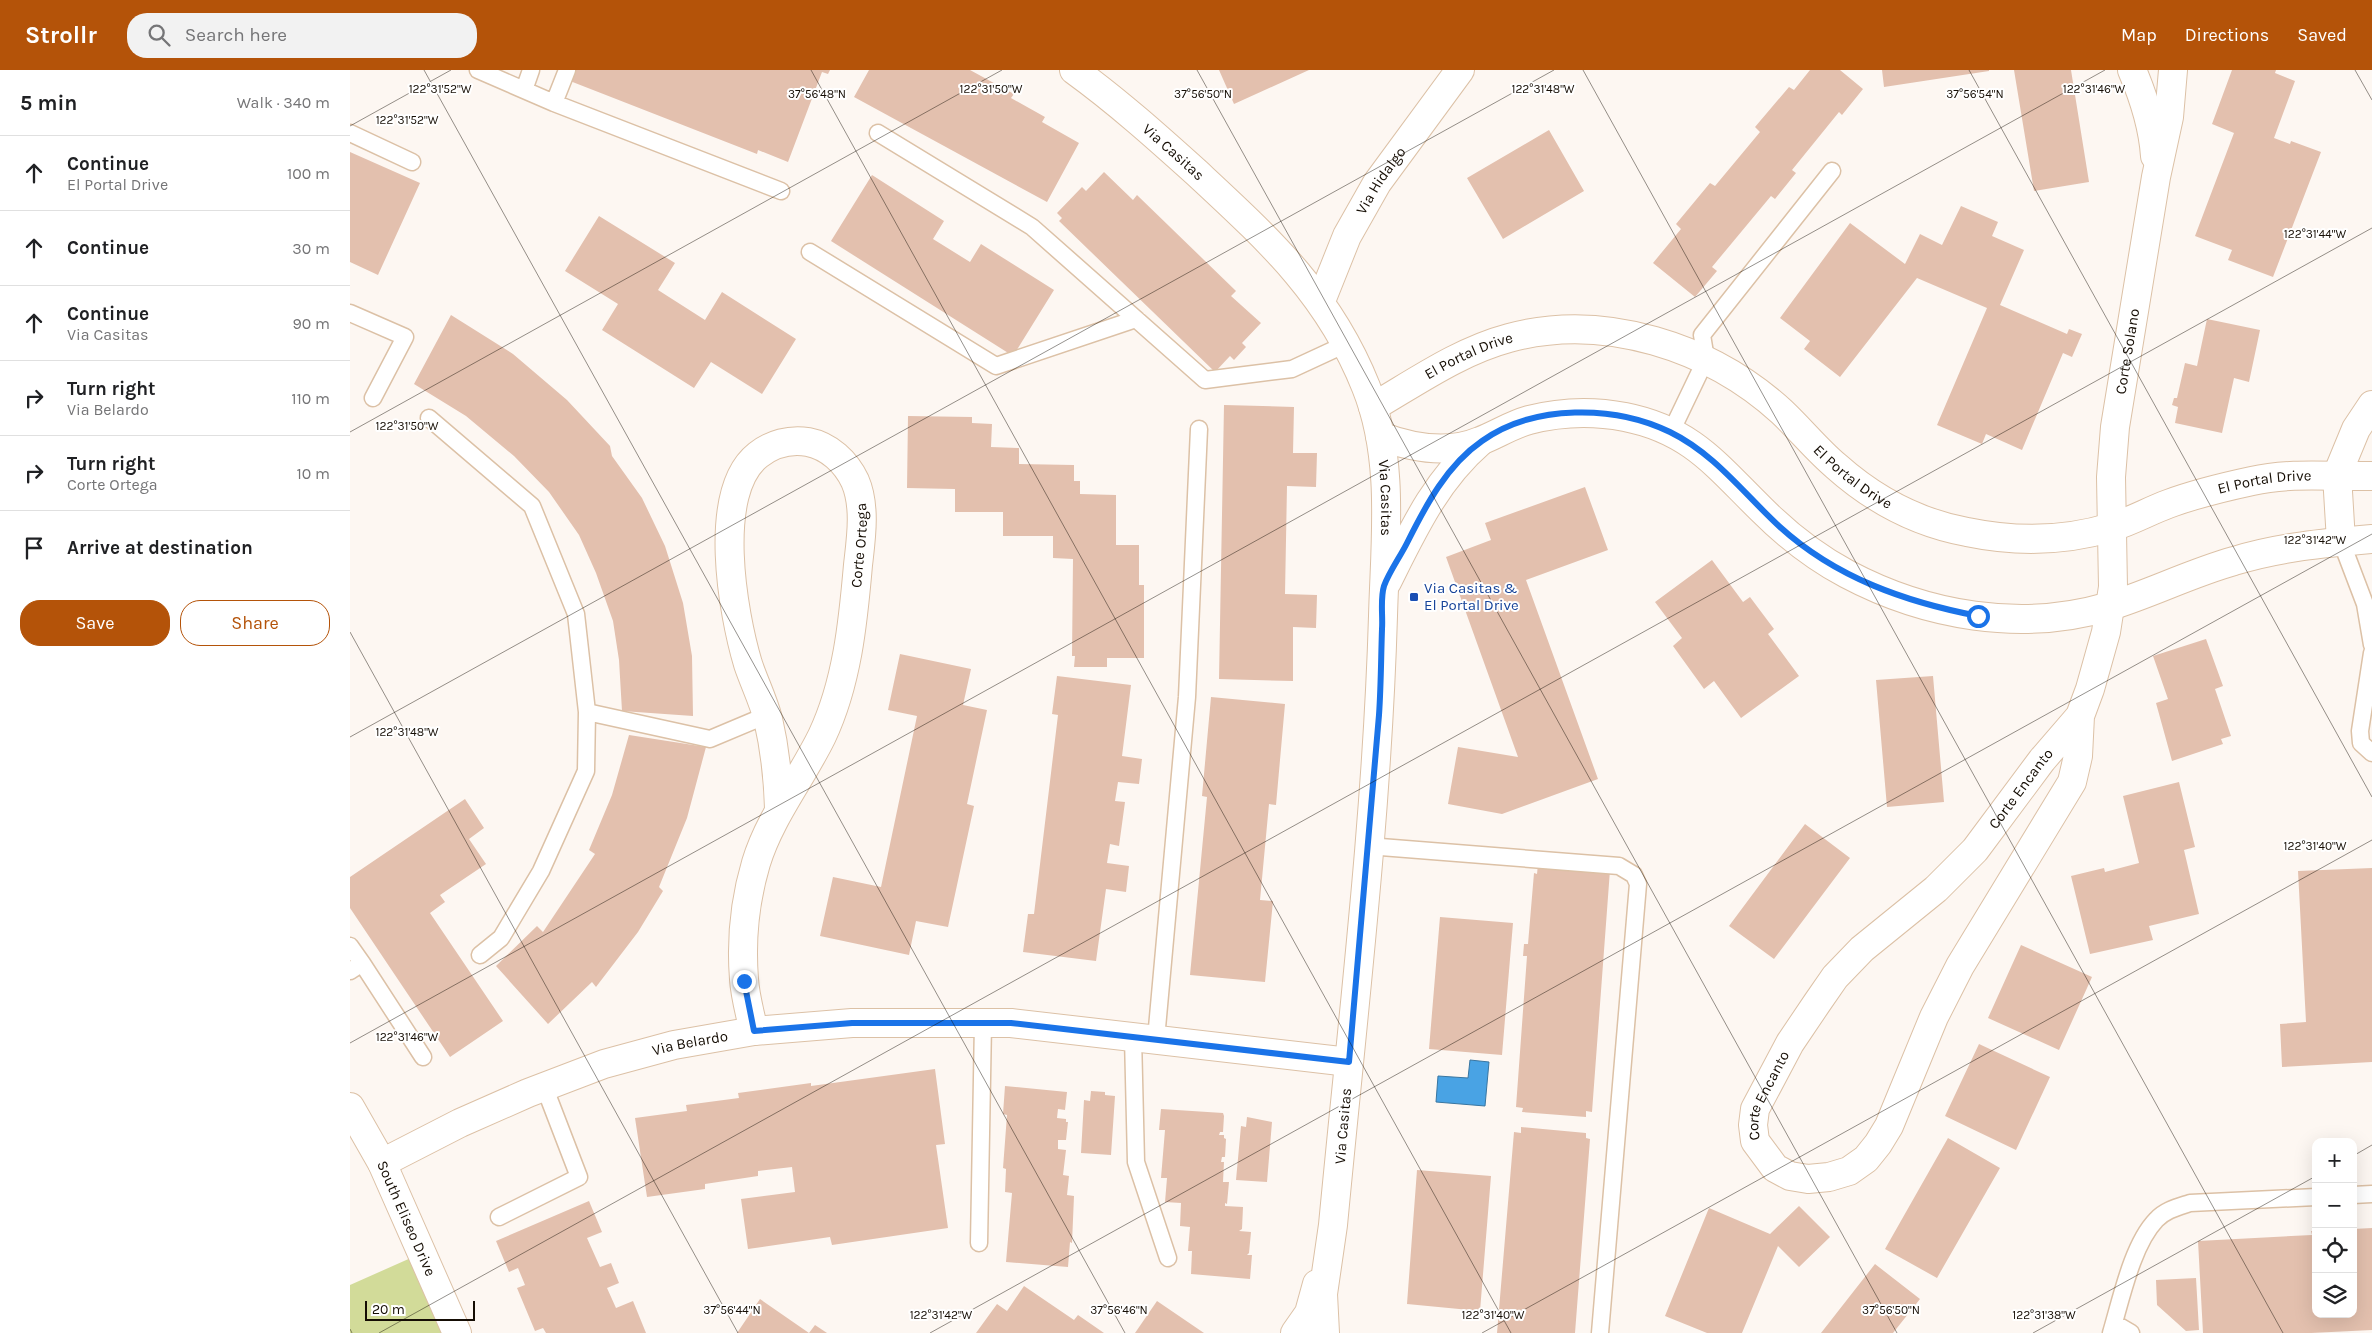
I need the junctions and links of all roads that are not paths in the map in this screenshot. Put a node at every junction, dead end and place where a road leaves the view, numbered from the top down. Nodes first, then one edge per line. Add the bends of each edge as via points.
1 (478, 70) edge
2 (531, 70) edge
3 (567, 70) edge
4 (1074, 70) edge
5 (1460, 70) edge
6 (2132, 70) edge
7 (2173, 70) edge
8 (524, 90) junction
9 (554, 103) junction
10 (350, 133) edge
11 (878, 133) dead end
12 (412, 162) dead end
13 (1832, 171) dead end
14 (2156, 178) junction
15 (781, 191) dead end
16 (810, 252) dead end
17 (1321, 301) junction
18 (350, 314) edge
19 (1136, 318) junction
20 (1346, 344) junction
21 (1706, 359) junction
22 (373, 398) dead end
23 (2372, 405) edge
24 (1373, 407) junction
25 (429, 418) dead end
26 (1199, 429) dead end
27 (1671, 432) junction
28 (1380, 436) junction
29 (1483, 440) junction
30 (2337, 475) junction
31 (2372, 476) edge
32 (2112, 527) junction
33 (2372, 539) edge
34 (2341, 542) junction
35 (1384, 587) junction
36 (2111, 606) junction
37 (2372, 645) edge
38 (2372, 653) edge
39 (587, 712) junction
40 (767, 715) junction
41 (2080, 716) junction
42 (2372, 753) edge
43 (779, 808) junction
44 (1368, 846) junction
45 (350, 946) edge
46 (480, 955) dead end
47 (356, 967) edge
48 (983, 1023) junction
49 (754, 1031) junction
50 (1144, 1038) junction
51 (423, 1057) dead end
52 (1349, 1062) junction
53 (544, 1086) junction
54 (350, 1107) edge
55 (382, 1163) junction
56 (2372, 1194) edge
57 (2357, 1195) edge
58 (2312, 1197) edge
59 (499, 1217) dead end
60 (1334, 1225) junction
61 (979, 1243) dead end
62 (1168, 1258) dead end
63 (2112, 1328) edge
64 (457, 1333) edge
65 (1296, 1333) edge
66 (1325, 1333) edge
67 (1600, 1333) edge
68 (2131, 1333) edge

1 - 8 lane
2 - 8 lane
3 - 9 lane
4 - 17 street, Via Casitas via 1135,117 1253,225
5 - 17 street, Via Hidalgo via 1368,198 1347,236
6 - 14 street, Corte Solano via 2154,135
7 - 14 street, Corte Solano via 2170,117
8 - 9 lane
9 - 15 lane
10 - 12 lane
11 - 19 lane via 1032,227
13 - 21 lane via 1702,335
14 - 32 street, Corte Solano via 2113,444
16 - 19 lane via 996,366
17 - 20 street, Via Casitas
18 - 22 lane via 405,337
19 - 20 lane via 1205,380 1292,369
20 - 24 street, Via Casitas
21 - 24 street, El Portal Drive via 1625,334 1554,330 1510,338 1481,348
21 - 27 lane
21 - 32 street, El Portal Drive via 1764,396 1858,484 1905,512 1967,532 2009,538 2063,537
23 - 30 street via 2356,429
24 - 28 street, Via Casitas
25 - 39 lane via 532,506 576,614
26 - 50 lane via 1187,697
27 - 29 street via 1626,417 1578,413 1528,420
27 - 36 street via 1716,462 1783,530 1813,553 1845,573 1882,590 1949,611 2004,619 2056,618
28 - 29 street via 1403,444 1440,449 1462,447
28 - 35 street, Via Casitas via 1385,515
29 - 35 street via 1440,484
30 - 31 street, El Portal Drive
30 - 32 street, El Portal Drive via 2281,476 2239,484 2171,503
30 - 34 street
32 - 36 street, Corte Solano via 2114,567
33 - 34 street
34 - 36 street via 2300,546 2236,560
34 - 37 lane via 2365,604
35 - 44 street, Via Casitas via 1379,710
36 - 41 street, Corte Encanto via 2099,663
38 - 42 lane via 2360,730 2361,743
39 - 40 lane via 710,739
39 - 46 lane via 586,771 541,871 501,938
40 - 43 street, Corte Ortega via 778,763
40 - 43 street, Corte Ortega via 748,662 736,609 729,552 730,522 739,480 754,458 776,445 803,441 826,448 852,476 860,501 860,546 848,653 837,699 807,764
41 - 41 street, Corte Encanto via 2042,760 1975,850 1936,889 1862,949 1835,977 1817,1003 1790,1044 1755,1109 1755,1141 1775,1168 1790,1176 1808,1179 1829,1177 1849,1171 1866,1159 1878,1144 1960,966 2072,782 2078,756
43 - 49 street, Corte Ortega via 756,864 744,923 744,981
44 - 52 street, Via Casitas
44 - 67 lane via 1618,866 1634,875 1638,884
45 - 47 lane
47 - 51 lane
48 - 49 street, Via Belardo via 852,1023
48 - 50 street, Via Belardo via 1011,1023
48 - 61 lane
49 - 53 street, Via Belardo via 674,1045 604,1064
50 - 52 street, Via Belardo
50 - 62 lane via 1136,1162
52 - 60 street, Via Casitas
53 - 55 street, Via Belardo via 460,1123
53 - 59 lane via 579,1177
54 - 55 street, South Eliseo Drive
55 - 64 street, South Eliseo Drive
56 - 57 lane
58 - 63 lane via 2190,1203 2157,1218 2146,1233
60 - 65 street via 1309,1313
60 - 66 street via 1323,1294
63 - 68 lane

